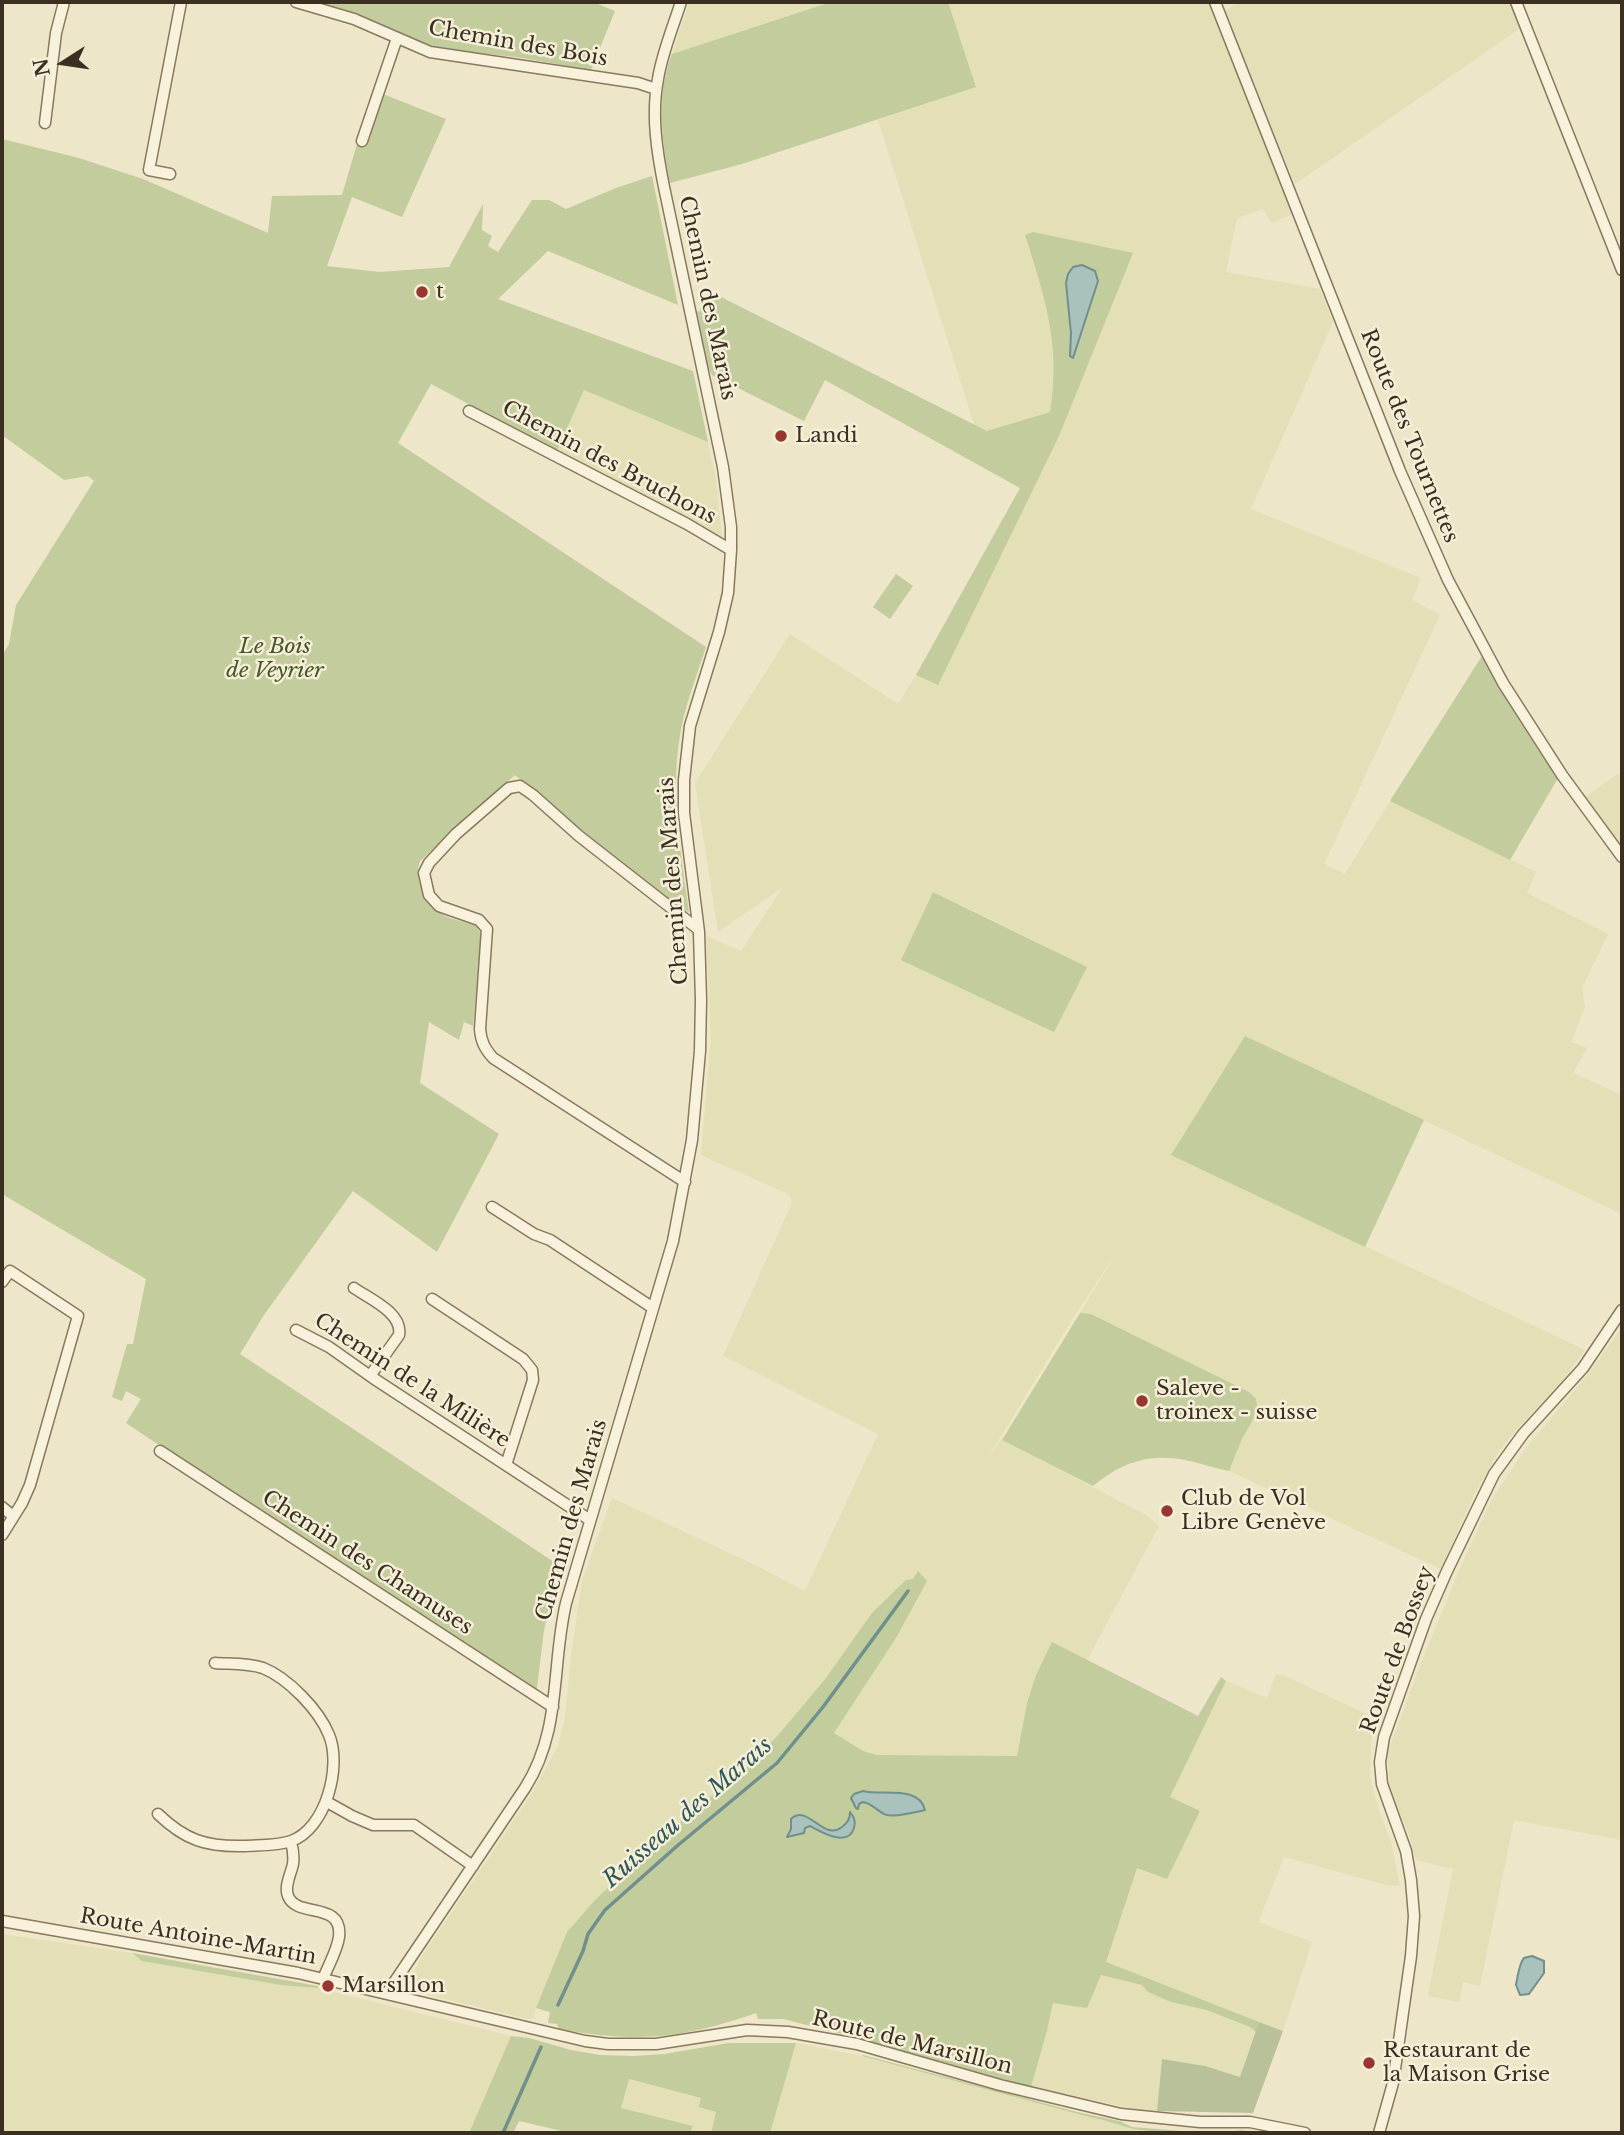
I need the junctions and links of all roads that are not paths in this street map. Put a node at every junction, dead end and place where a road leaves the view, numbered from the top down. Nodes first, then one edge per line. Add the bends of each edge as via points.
1 (64, 2) edge
2 (181, 2) edge
3 (296, 2) edge
4 (681, 2) edge
5 (1215, 2) edge
6 (1516, 2) edge
7 (397, 38) junction
8 (656, 89) junction
9 (45, 123) dead end
10 (362, 141) dead end
11 (170, 174) dead end
12 (1622, 270) edge
13 (469, 411) dead end
14 (731, 550) junction
15 (1622, 857) edge
16 (698, 929) junction
17 (685, 1182) junction
18 (492, 1207) dead end
19 (2, 1282) edge
20 (354, 1289) dead end
21 (432, 1299) dead end
22 (653, 1308) junction
23 (1622, 1310) edge
24 (296, 1330) dead end
25 (370, 1376) junction
26 (160, 1451) dead end
27 (506, 1465) junction
28 (2, 1507) edge
29 (13, 1516) junction
30 (590, 1520) junction
31 (2, 1535) edge
32 (215, 1662) dead end
33 (552, 1707) junction
34 (327, 1801) junction
35 (158, 1814) dead end
36 (291, 1842) junction
37 (473, 1866) junction
38 (2, 1921) edge
39 (323, 1979) junction
40 (387, 1993) junction
41 (1305, 2133) edge
42 (1379, 2133) edge

1 - 9 street
2 - 11 street via 149,170
3 - 7 street, Chemin des Bois
4 - 8 street, Chemin des Marais
5 - 15 street, Route des Tournettes via 1400,471 1448,580 1503,683
6 - 12 street
7 - 8 street, Chemin des Bois via 430,52
7 - 10 street
8 - 14 street, Chemin des Marais via 660,166 723,467
13 - 14 street, Chemin des Bruchons
14 - 16 street, Chemin des Marais via 724,612 695,708 685,760 684,813
16 - 17 street, Chemin des Marais via 700,1051
16 - 17 street via 526,789 514,786 456,834 424,873 429,895 439,906 480,920 487,929 476,1036 493,1058
17 - 22 street, Chemin des Marais
18 - 22 street
19 - 29 street via 10,1271 78,1316 30,1485
20 - 25 street via 393,1315 400,1328
21 - 27 street, Chemin de la Milière via 523,1359 532,1370 533,1380
22 - 30 street, Chemin des Marais
23 - 42 street, Route de Bossey via 1583,1368 1512,1446 1494,1474 1426,1619 1384,1737 1382,1784 1406,1851 1413,1898 1412,1945 1393,2083
24 - 25 street, Chemin de la Milière
25 - 27 street, Chemin de la Milière
26 - 33 street, Chemin des Chamuses
27 - 30 street, Chemin de la Milière
28 - 29 street
29 - 31 street
30 - 33 street, Chemin des Marais via 563,1616
32 - 34 street via 260,1667 286,1682 310,1706 333,1750
33 - 37 street, Chemin des Marais via 538,1767
34 - 36 street via 316,1822
34 - 37 street via 373,1825 414,1825
35 - 36 street via 184,1836 205,1843
36 - 39 street via 290,1900 329,1915 338,1929
37 - 40 street, Chemin des Marais
38 - 39 street, Route Antoine-Martin
39 - 40 street, Route Antoine-Martin
40 - 41 street, Route de Marsillon via 608,2044 656,2044 747,2029 801,2034 1121,2114 1250,2122

